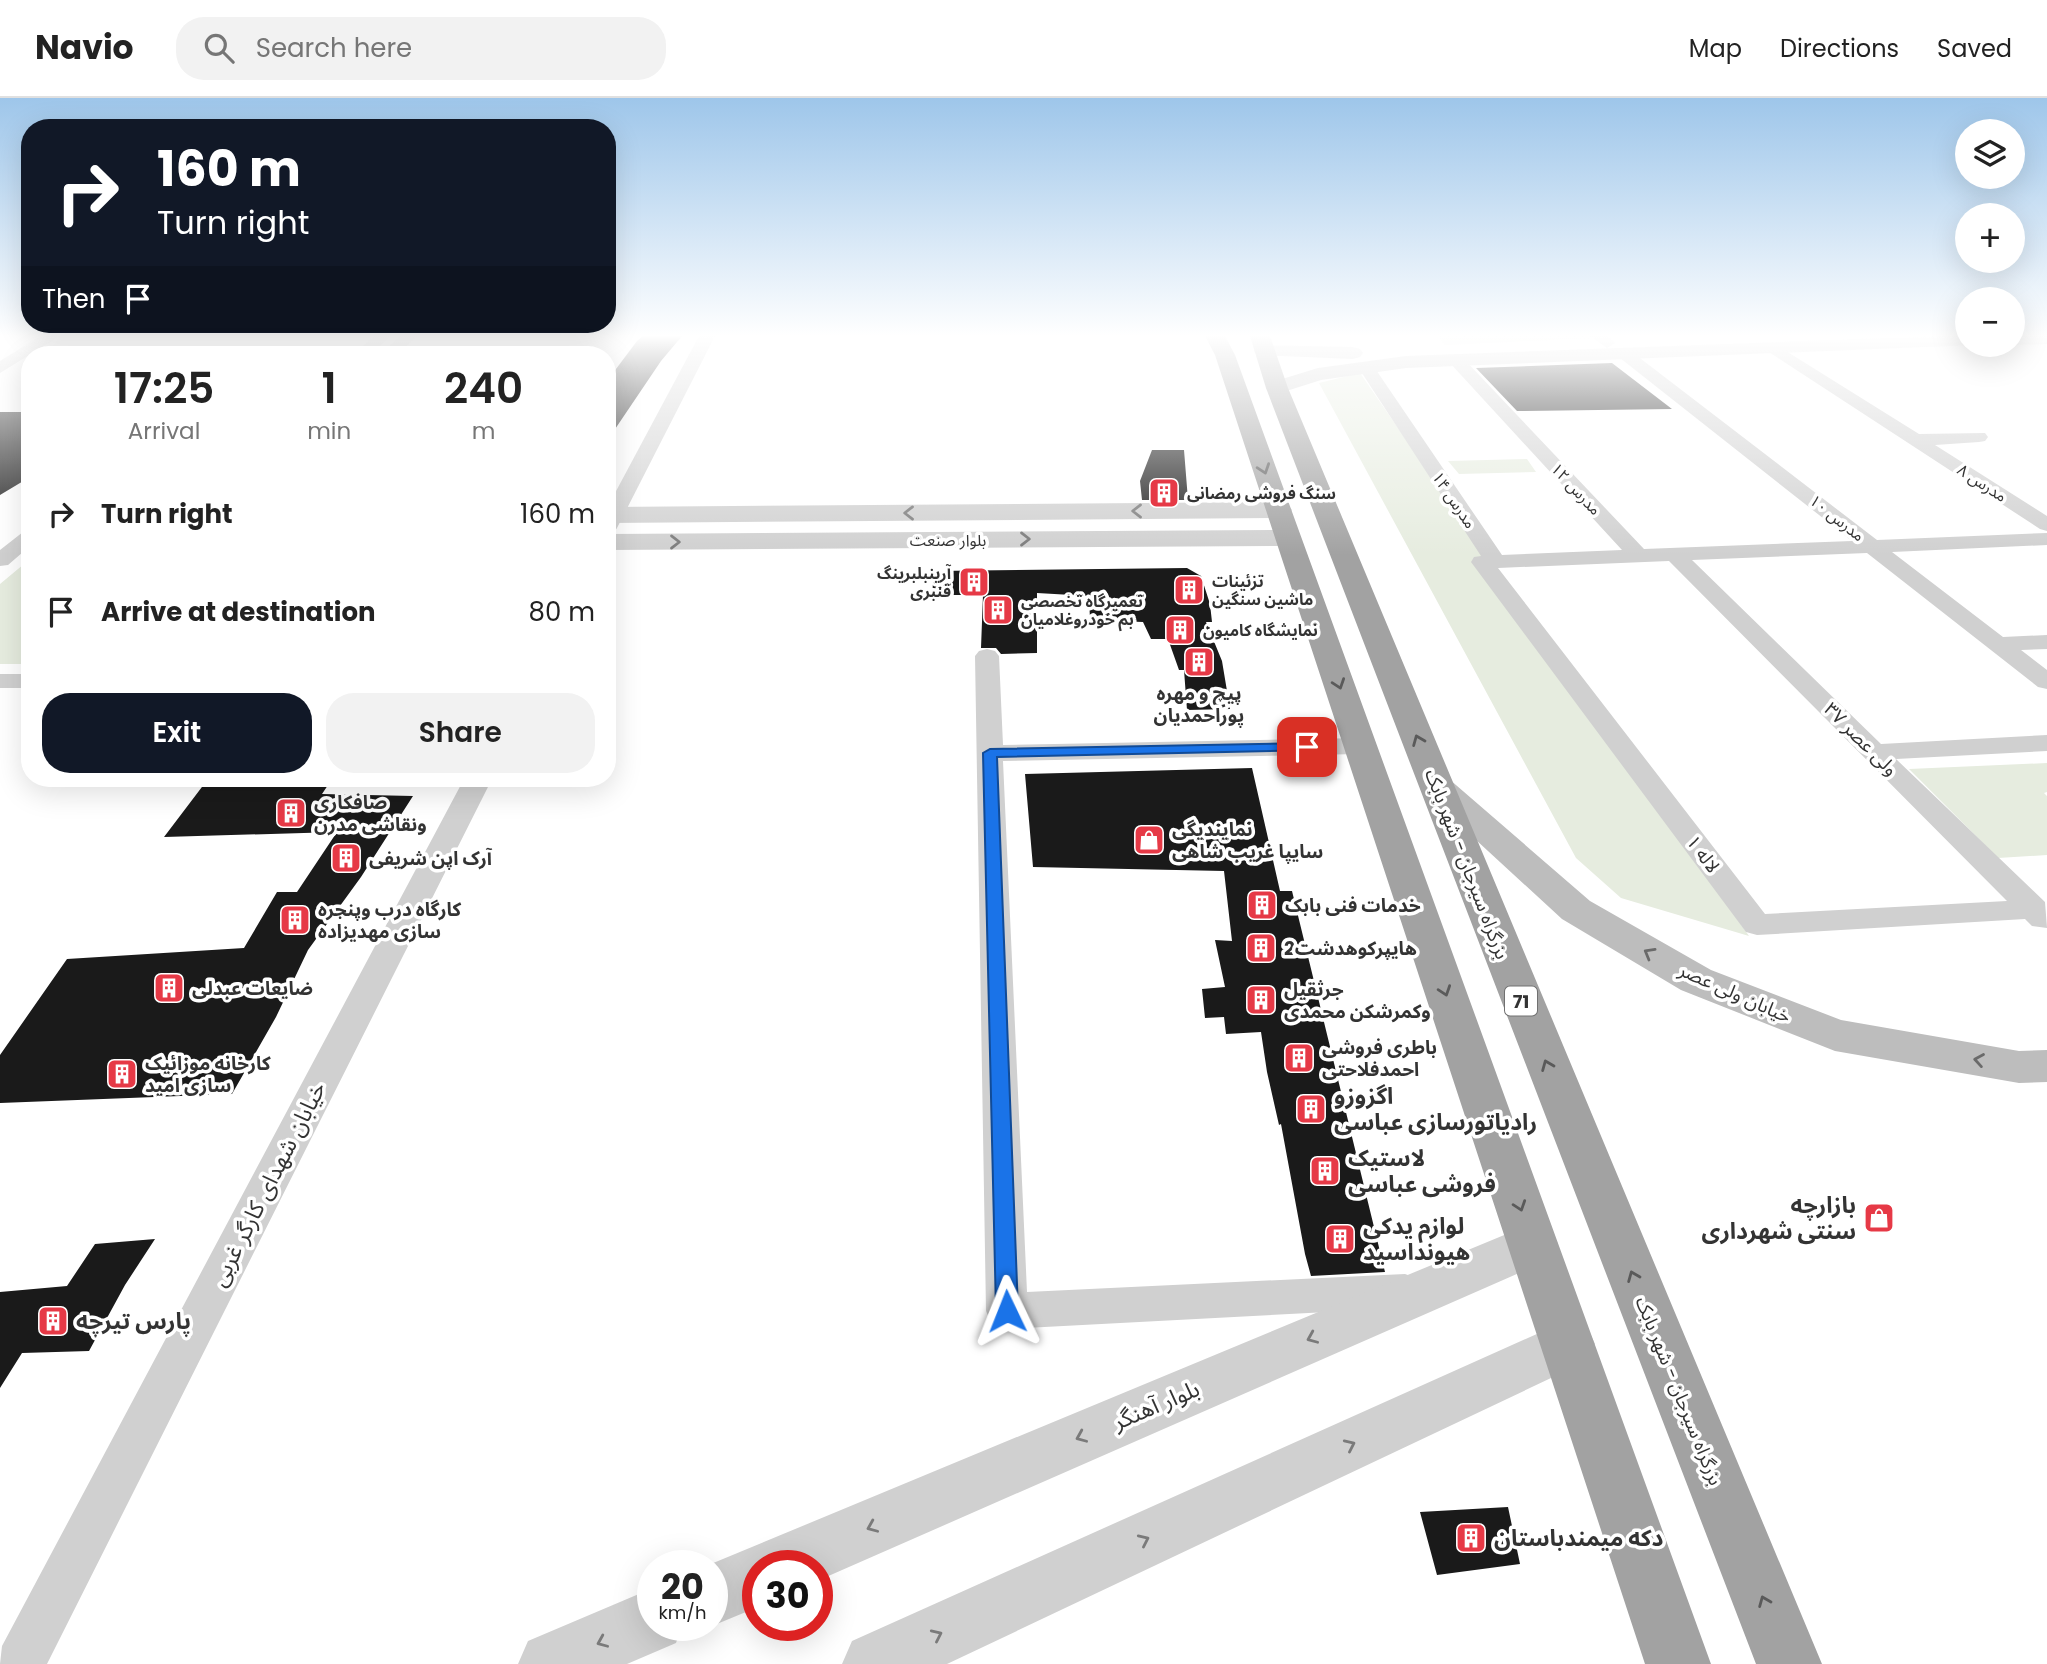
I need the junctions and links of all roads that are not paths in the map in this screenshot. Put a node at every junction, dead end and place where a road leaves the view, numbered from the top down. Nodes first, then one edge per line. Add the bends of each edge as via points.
1 (668, 409) edge
2 (1244, 409) edge
3 (1287, 409) edge
4 (1392, 409) edge
5 (1502, 409) edge
6 (1696, 409) edge
7 (1869, 409) edge
8 (1979, 437) dead end
9 (1916, 440) junction
10 (616, 509) edge
11 (616, 518) edge
12 (1283, 524) junction
13 (2047, 526) edge
14 (0, 532) edge
15 (21, 533) edge
16 (2047, 540) edge
17 (21, 542) edge
18 (616, 542) edge
19 (1873, 547) junction
20 (1675, 555) junction
21 (1639, 556) junction
22 (0, 560) edge
23 (1489, 562) junction
24 (2047, 642) edge
25 (1998, 644) junction
26 (987, 656) dead end
27 (2047, 682) edge
28 (2047, 743) edge
29 (1360, 746) junction
30 (1875, 752) junction
31 (990, 753) junction
32 (1437, 786) junction
33 (474, 787) edge
34 (2040, 916) edge
35 (2047, 1066) edge
36 (1533, 1244) junction
37 (1427, 1289) junction
38 (1568, 1345) junction
39 (817, 1550) edge
40 (637, 1627) edge
41 (20, 1664) edge
42 (551, 1664) edge
43 (875, 1664) edge
44 (1678, 1664) edge
45 (1789, 1664) edge

1 - 10 street
2 -> 12 highway
32 -> 3 highway, بزرگراه سیرجان - شهر بابک / 71
4 - 23 street, مدرس ۱۴
5 - 21 street, مدرس ۱۲
6 - 19 street, مدرس ۱۰
7 - 9 street, مدرس ۸
8 - 9 street
9 - 13 street, مدرس ۸
12 -> 11 street, بلوار صنعت
18 -> 12 street, بلوار صنعت
12 -> 29 highway
14 - 15 street
16 - 19 street
17 - 22 street
19 - 20 street
19 - 25 street, مدرس ۱۰
20 - 21 street
20 - 30 street, ولی عصر ۳۷
21 - 23 street
23 - 34 street, لاله ۱ via 1757,925
24 - 25 street
25 - 27 street, مدرس ۱۰
26 - 31 street
28 - 30 street
29 - 31 street
29 -> 36 highway
30 - 34 street, ولی عصر ۳۷
31 - 37 street via 1007,1311
35 -> 32 main road, خیابان ولی عصر via 2019,1067 1835,1035 1696,980 1576,910
45 -> 32 highway, بزرگراه سیرجان - شهر بابک / 71
33 - 41 street, خیابان شهدای کارگر غربی
36 - 37 street, بلوار آهنگر
36 - 38 highway
37 -> 39 street, بلوار آهنگر
43 -> 38 street
38 - 44 highway
40 -> 42 street

